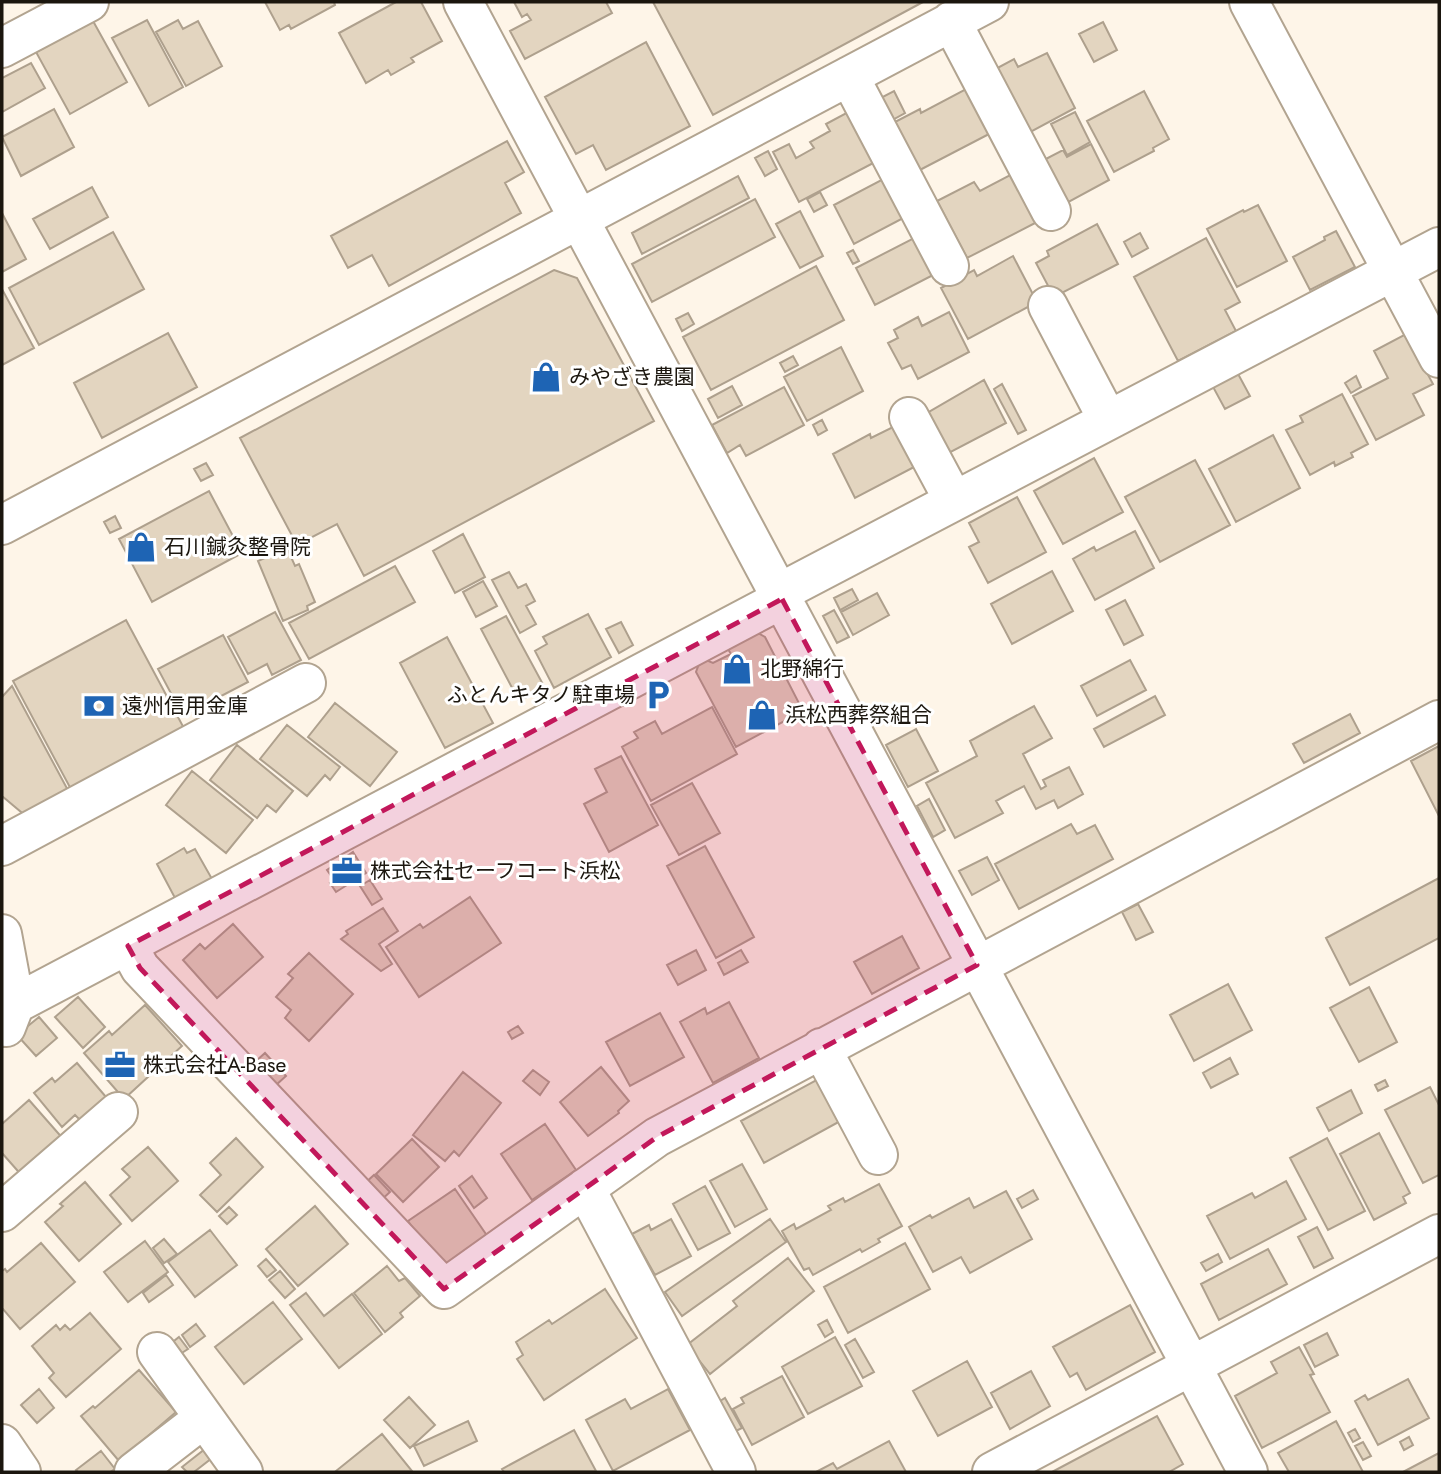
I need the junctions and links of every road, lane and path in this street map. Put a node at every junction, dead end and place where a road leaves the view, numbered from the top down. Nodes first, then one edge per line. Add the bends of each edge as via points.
1 (463, 2) edge
2 (989, 2) edge
3 (1250, 2) edge
4 (78, 4) edge
5 (951, 22) junction
6 (2, 48) edge
7 (849, 76) junction
8 (1051, 211) dead end
9 (579, 219) junction
10 (1439, 247) edge
11 (949, 266) dead end
12 (1393, 271) junction
13 (1048, 306) dead end
14 (1439, 358) edge
15 (909, 418) dead end
16 (1108, 420) junction
17 (954, 502) junction
18 (2, 525) edge
19 (780, 596) junction
20 (306, 683) dead end
21 (1439, 720) edge
22 (2, 846) edge
23 (2, 934) edge
24 (128, 946) junction
25 (977, 965) junction
26 (6, 1017) edge
27 (821, 1048) junction
28 (118, 1112) dead end
29 (878, 1155) dead end
30 (585, 1188) junction
31 (2, 1212) edge
32 (1439, 1234) edge
33 (157, 1352) dead end
34 (1192, 1366) junction
35 (204, 1418) junction
36 (2, 1444) edge
37 (21, 1472) edge
38 (134, 1472) edge
39 (243, 1472) edge
40 (736, 1472) edge
41 (992, 1472) edge
42 (1248, 1472) edge

1 - 9 street
2 - 5 street
3 - 12 street
4 - 6 street
5 - 7 street
5 - 8 street
7 - 9 street
7 - 11 street
9 - 18 street
9 - 19 street
10 - 12 street
12 - 14 street
12 - 16 street
13 - 16 street
15 - 17 street
16 - 17 street
17 - 19 street
19 - 24 street
19 - 25 street
20 - 22 street
21 - 25 street
23 - 26 street
24 - 26 street
24 - 30 street via 140,968 444,1289
25 - 27 street
25 - 34 street
27 - 29 street
27 - 30 street via 657,1137
28 - 31 street
30 - 40 street
32 - 34 street
33 - 35 street
34 - 41 street
34 - 42 street
35 - 38 street
35 - 39 street
36 - 37 street

